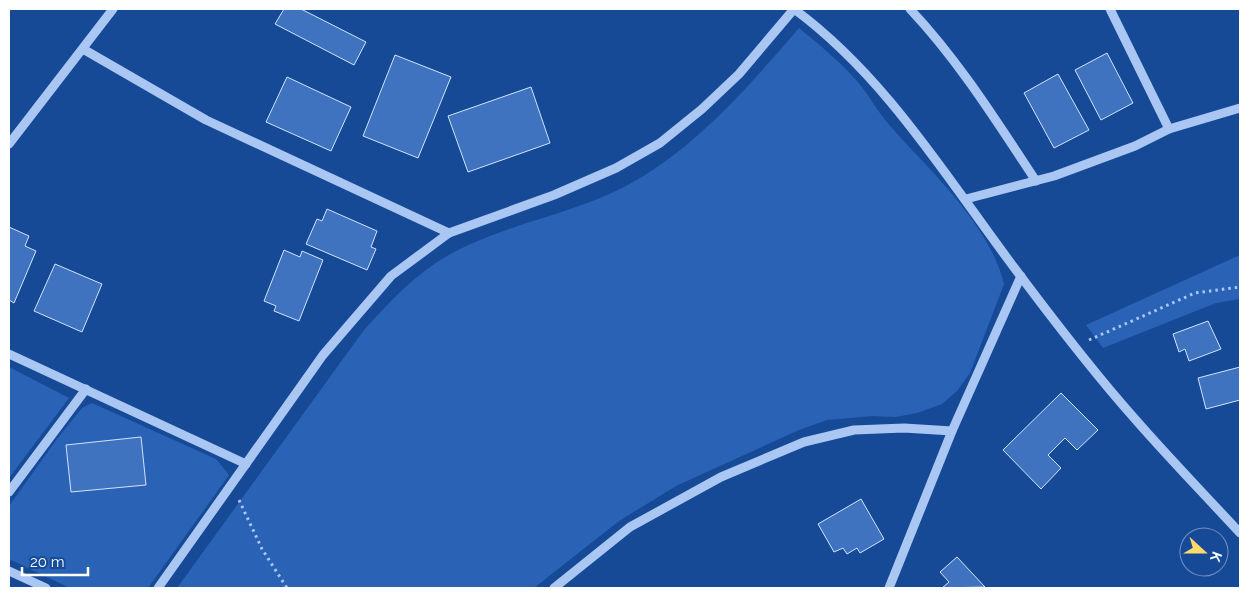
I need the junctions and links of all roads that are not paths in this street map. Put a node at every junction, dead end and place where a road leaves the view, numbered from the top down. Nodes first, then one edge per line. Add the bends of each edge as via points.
1 (113, 9) edge
2 (794, 9) edge
3 (910, 9) edge
4 (1110, 9) edge
5 (83, 49) junction
6 (1240, 108) edge
7 (1169, 129) junction
8 (9, 144) edge
9 (1036, 181) junction
10 (966, 199) junction
11 (449, 233) junction
12 (1021, 276) junction
13 (9, 354) edge
14 (86, 389) junction
15 (952, 431) junction
16 (246, 464) junction
17 (9, 492) edge
18 (1240, 533) edge
19 (9, 571) edge
20 (46, 588) edge
21 (158, 588) edge
22 (554, 588) edge
23 (890, 588) edge

1 - 5 street
2 - 10 street via 829,35 856,62
2 - 11 street via 739,74 660,143 616,168 554,195
3 - 9 street via 953,60
4 - 7 street
5 - 8 street
5 - 11 street via 206,120
6 - 7 street
7 - 9 street via 1094,162
9 - 10 street
10 - 12 street
11 - 16 street via 391,276 365,304 318,363
12 - 15 street
12 - 18 street via 1136,420
13 - 14 street
14 - 16 street
14 - 17 street
15 - 22 street via 904,428 854,430 804,442 722,476 630,527
15 - 23 street
16 - 21 street
19 - 20 street

